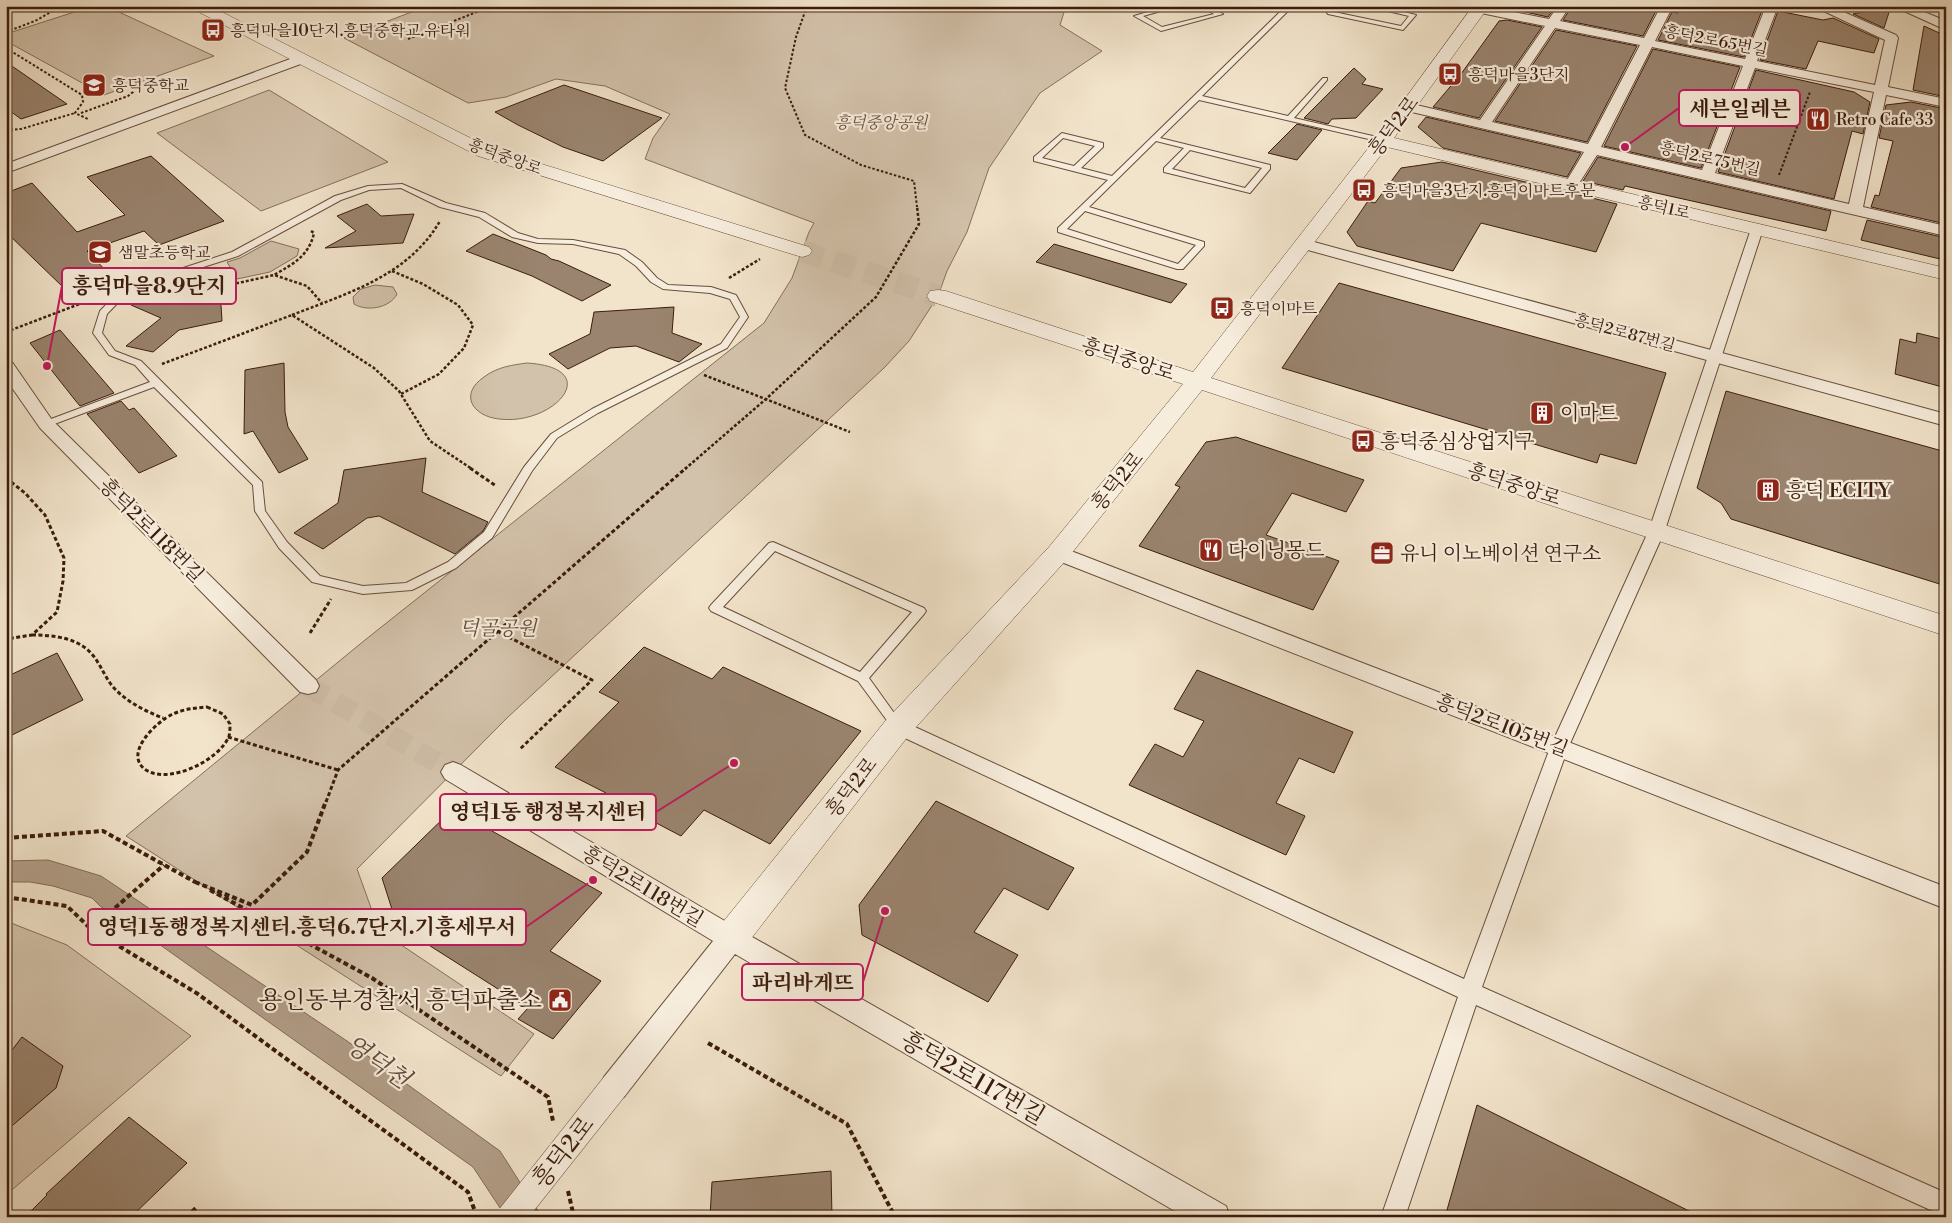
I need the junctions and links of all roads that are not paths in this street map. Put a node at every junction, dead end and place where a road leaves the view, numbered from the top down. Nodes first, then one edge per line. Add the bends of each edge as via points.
1 (198, 6) edge
2 (1176, 6) edge
3 (1204, 6) edge
4 (1290, 6) edge
5 (1336, 6) edge
6 (1369, 6) edge
7 (1564, 6) edge
8 (1667, 6) edge
9 (1772, 6) edge
10 (1819, 6) edge
11 (1899, 6) edge
12 (1480, 7) edge
13 (1553, 23) junction
14 (1946, 26) edge
15 (1648, 43) junction
16 (301, 59) junction
17 (1751, 64) junction
18 (1325, 79) dead end
19 (1882, 90) junction
20 (1197, 98) junction
21 (1946, 103) edge
22 (1408, 107) junction
23 (1289, 119) junction
24 (1484, 124) junction
25 (1155, 139) junction
26 (1383, 141) junction
27 (1188, 147) junction
28 (1593, 149) junction
29 (6, 169) edge
30 (1076, 169) junction
31 (1707, 176) junction
32 (1114, 179) junction
33 (1571, 185) junction
34 (1083, 208) junction
35 (1855, 210) junction
36 (1757, 229) junction
37 (1946, 230) edge
38 (1303, 244) junction
39 (802, 251) tunnel mouth
40 (1946, 274) edge
41 (938, 296) tunnel mouth
42 (1715, 356) junction
43 (6, 366) edge
44 (1197, 381) junction
45 (156, 383) junction
46 (1946, 420) edge
47 (46, 424) junction
48 (1657, 530) junction
49 (1058, 553) junction
50 (1946, 626) edge
51 (862, 678) junction
52 (308, 686) tunnel mouth
53 (898, 727) junction
54 (1560, 748) junction
55 (453, 772) tunnel mouth
56 (1946, 898) edge
57 (730, 938) junction
58 (1470, 992) junction
59 (1946, 1205) edge
60 (511, 1217) edge
61 (1215, 1217) edge
62 (1393, 1217) edge

1 - 16 street, 흥덕중앙로
2 - 3 lane via 1137,16 1161,29 1220,14
4 - 20 lane
5 - 6 lane via 1330,13 1403,28 1413,15
7 - 13 street
8 - 15 street
9 - 17 street
10 - 19 street via 1892,38
11 - 14 street
12 - 13 street, 흥덕2로65번길
12 - 22 street, 흥덕2로
13 - 15 street, 흥덕2로65번길
13 - 24 street
15 - 17 street, 흥덕2로65번길
15 - 28 street
16 - 29 street
16 - 39 street, 흥덕중앙로 via 484,152
17 - 19 street, 흥덕2로65번길
17 - 31 street
18 - 23 lane
19 - 21 street, 흥덕2로65번길
19 - 35 street
20 - 23 lane
20 - 25 lane
22 - 24 street, 흥덕2로75번길
22 - 26 street, 흥덕2로
23 - 26 lane
24 - 28 street, 흥덕2로75번길
25 - 27 lane
25 - 32 lane
26 - 33 street, 흥덕1로
26 - 38 street, 흥덕2로
27 - 27 lane via 1223,156 1266,167 1247,191 1167,170
28 - 31 street, 흥덕2로75번길
28 - 33 street
30 - 30 lane via 1057,164 1037,159 1062,135 1100,145
30 - 32 lane
31 - 35 street, 흥덕2로75번길
32 - 34 lane
33 - 36 street, 흥덕1로
34 - 34 lane via 1101,214 1201,244 1180,267 1061,230
35 - 37 street, 흥덕2로75번길
36 - 40 street, 흥덕1로
36 - 42 street
38 - 42 street, 흥덕2로87번길
38 - 44 street, 흥덕2로
41 - 44 street, 흥덕중앙로
42 - 46 street, 흥덕2로87번길
42 - 48 street
43 - 47 street, 흥덕2로118번길
44 - 48 street, 흥덕중앙로
44 - 49 street, 흥덕2로
45 - 45 lane via 258,484 260,511 283,545 316,579 363,590 408,587 452,565 488,535 528,469 554,436 724,346 744,317 733,297 710,290 666,287 622,252 573,242 538,242 515,236 482,216 443,205 402,186 368,188 338,198 235,254 175,273 148,276 126,289 103,313 97,333 112,353 138,363
45 - 47 lane
47 - 52 street, 흥덕2로118번길
48 - 50 street, 흥덕중앙로
48 - 54 street
49 - 53 street, 흥덕2로
49 - 54 street, 흥덕2로105번길
51 - 51 lane via 818,658 715,608 773,546 920,611
51 - 53 lane
53 - 57 street, 흥덕2로
53 - 58 street
54 - 56 street, 흥덕2로105번길
54 - 58 street
55 - 57 street, 흥덕2로118번길
57 - 60 street, 흥덕2로, bridge
57 - 61 street, 흥덕2로117번길
58 - 59 street
58 - 62 street

